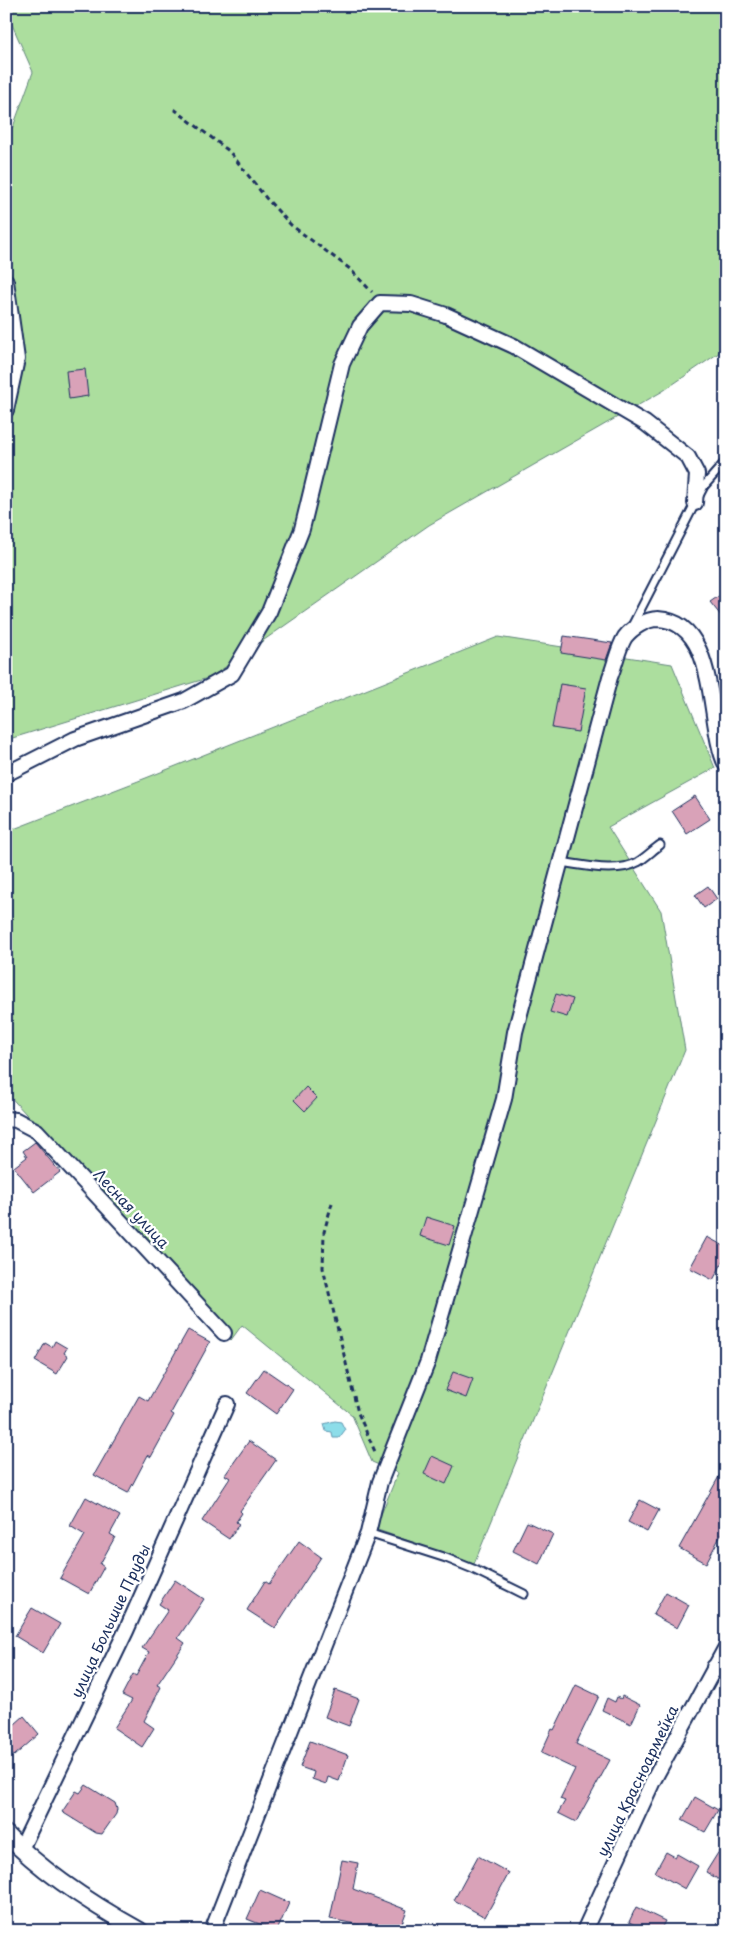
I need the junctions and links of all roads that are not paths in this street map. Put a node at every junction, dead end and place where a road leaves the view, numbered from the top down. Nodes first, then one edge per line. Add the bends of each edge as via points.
1 (6, 281) edge
2 (6, 410) edge
3 (726, 461) edge
4 (695, 503) junction
5 (625, 637) junction
6 (726, 765) edge
7 (6, 774) edge
8 (660, 845) dead end
9 (560, 862) junction
10 (6, 1119) edge
11 (224, 1333) dead end
12 (227, 1404) dead end
13 (368, 1532) junction
14 (524, 1594) dead end
15 (726, 1647) edge
16 (720, 1669) edge
17 (6, 1834) edge
18 (21, 1849) junction
19 (140, 1931) edge
20 (212, 1931) edge
21 (584, 1931) edge

1 - 2 street via 16,359
3 - 4 lane via 704,486
4 - 5 lane
4 - 7 street via 697,474 688,457 645,423 514,346 446,314 411,304 380,303 360,326 342,364 302,529 269,612 232,674 184,701 75,739
5 - 6 street via 641,623 657,619 673,622 688,633 708,672 715,730
5 - 9 street via 610,677
8 - 9 lane via 638,862 620,867
9 - 13 street via 515,1032 504,1099 428,1362 380,1482
10 - 11 street, Лесная улица via 16,1120 37,1131
12 - 18 street, улица Большие Пруды via 126,1631
13 - 14 lane via 455,1562
13 - 20 street
15 - 16 street, улица Красноармейка
16 - 21 street, улица Красноармейка via 653,1781
17 - 18 street
18 - 19 street via 48,1871

